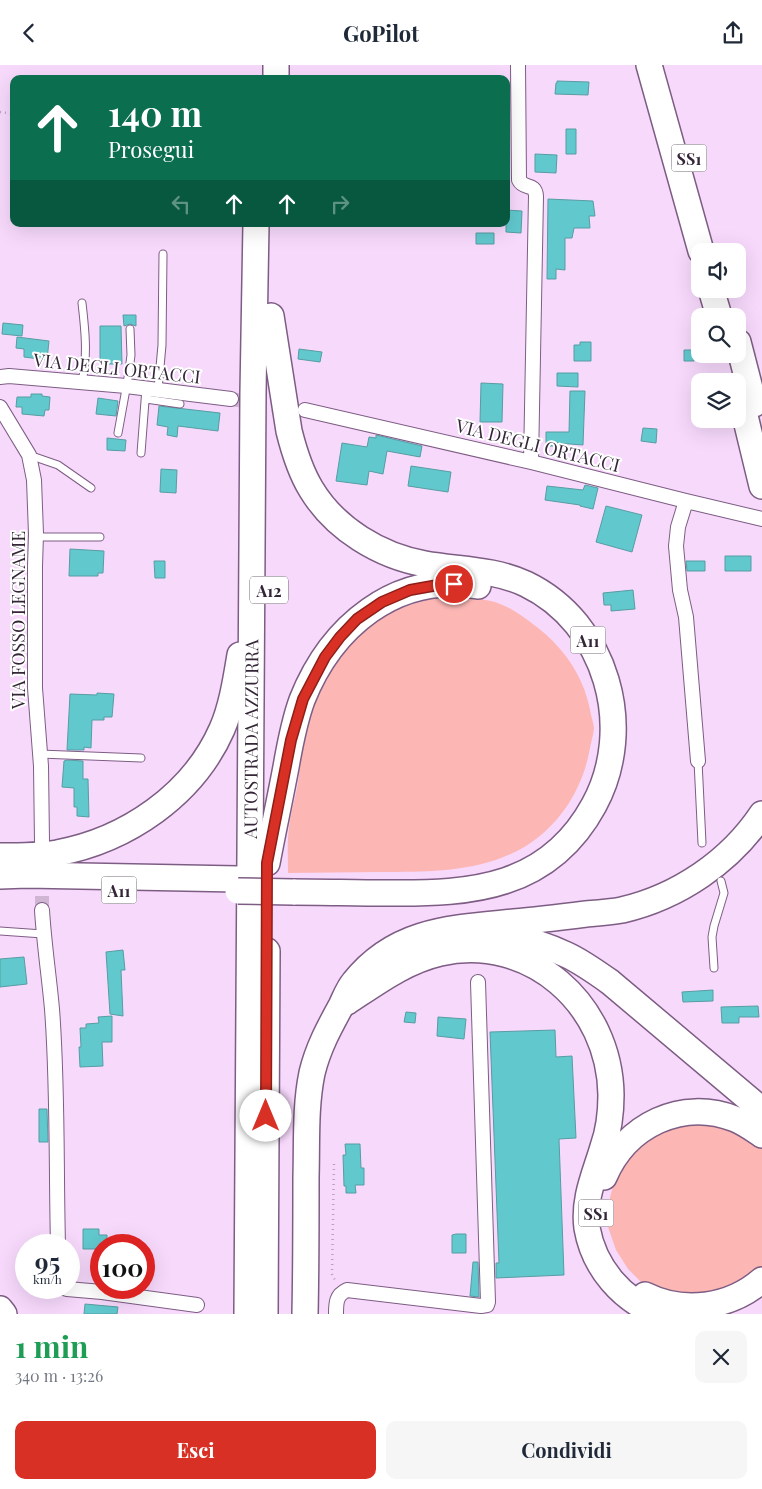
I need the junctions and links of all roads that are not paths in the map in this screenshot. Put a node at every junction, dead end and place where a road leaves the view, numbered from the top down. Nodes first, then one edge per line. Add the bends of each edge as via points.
1 (518, 65) edge
2 (649, 65) edge
3 (664, 65) edge
4 (256, 227) edge
5 (273, 227) edge
6 (699, 243) edge
7 (712, 243) edge
8 (163, 254) dead end
9 (82, 303) dead end
10 (271, 316) junction
11 (130, 329) dead end
12 (743, 363) edge
13 (0, 377) edge
14 (82, 381) junction
15 (126, 386) junction
16 (150, 392) junction
17 (230, 399) tunnel mouth
18 (180, 404) dead end
19 (0, 407) edge
20 (306, 410) tunnel mouth
21 (746, 420) edge
22 (118, 433) dead end
23 (762, 435) edge
24 (141, 453) dead end
25 (28, 455) junction
26 (531, 462) junction
27 (762, 486) edge
28 (91, 488) dead end
29 (686, 501) junction
30 (762, 519) edge
31 (36, 537) junction
32 (100, 537) dead end
33 (252, 593) junction
34 (40, 754) junction
35 (140, 758) dead end
36 (698, 761) joint
37 (762, 814) edge
38 (42, 842) dead end
39 (702, 843) dead end
40 (0, 856) edge
41 (267, 863) junction
42 (0, 874) edge
43 (721, 881) dead end
44 (238, 885) junction
45 (292, 886) junction
46 (0, 890) edge
47 (42, 910) tunnel mouth
48 (0, 931) edge
49 (43, 933) junction
50 (523, 943) junction
51 (714, 968) dead end
52 (478, 982) dead end
53 (341, 1006) junction
54 (762, 1110) edge
55 (762, 1127) edge
56 (762, 1135) edge
57 (58, 1234) edge
58 (762, 1280) edge
59 (80, 1290) edge
60 (762, 1295) edge
61 (197, 1305) dead end
62 (0, 1309) edge
63 (4, 1314) edge
64 (247, 1314) edge
65 (264, 1314) edge
66 (305, 1314) edge
67 (336, 1314) edge
68 (659, 1314) edge
69 (723, 1314) edge

1 - 26 street via 518,180 536,191
2 - 6 highway, SS1
3 - 7 highway, SS1
4 - 33 highway, AUTOSTRADA AZZURRA / A12
5 - 10 highway, AUTOSTRADA AZZURRA / A12
8 - 16 lane via 162,345
9 - 14 lane via 85,334
10 - 41 highway, AUTOSTRADA AZZURRA / A12
10 - 45 highway, A11 via 288,431 306,479 321,503 370,545 391,555 424,564 503,576 546,596 570,617 597,654 609,686 614,725 608,772 591,811 564,845 530,870 484,887 442,893
11 - 15 lane via 131,355
12 - 23 highway
13 - 14 street, VIA DEGLI ORTACCI
14 - 15 street, VIA DEGLI ORTACCI
15 - 16 street, VIA DEGLI ORTACCI
15 - 22 lane
16 - 17 street, VIA DEGLI ORTACCI
16 - 18 lane
16 - 24 lane
19 - 25 street, VIA FOSSO LEGNAME
20 - 26 street, VIA DEGLI ORTACCI
21 - 27 highway
25 - 28 lane via 58,465
25 - 31 street, VIA FOSSO LEGNAME via 34,480
26 - 29 street, VIA DEGLI ORTACCI
29 - 30 street, VIA DEGLI ORTACCI
29 - 36 street via 676,546 686,617
31 - 32 lane
31 - 34 street, VIA FOSSO LEGNAME via 35,687
33 - 40 highway via 235,684 222,728 189,781 154,811 108,837 56,853
33 - 64 highway, AUTOSTRADA AZZURRA / A12
34 - 35 lane
34 - 38 street, VIA FOSSO LEGNAME
36 - 39 lane
37 - 50 highway via 718,862 688,884 661,898
41 - 45 highway via 291,740 303,699 325,657 357,619 382,602 410,590 459,584 489,588 519,598 556,625 574,647 589,678 595,696 598,734 586,787 555,832 518,859 462,877
41 - 65 highway, AUTOSTRADA AZZURRA / A12
42 - 44 highway
43 - 51 lane via 724,893 713,932
44 - 45 highway, A11, bridge
44 - 46 highway, A11
47 - 49 street
48 - 49 lane
49 - 57 street via 52,1009
50 - 53 highway via 506,954 463,950 420,959
50 - 53 highway via 484,940 435,946 373,974
50 - 53 highway via 460,927 421,935 381,956 348,989
50 - 54 highway via 542,945 568,955 610,982
50 - 55 highway via 568,965 611,995
50 - 68 highway via 586,1011 606,1058 610,1083 608,1129 587,1202 587,1226 593,1251 610,1280 630,1299
52 - 67 street via 487,1305 347,1290 337,1298
53 - 66 highway via 321,1045 309,1091
56 - 58 highway, SS1 via 735,1119 707,1113 682,1113 656,1121 627,1142 609,1164 598,1196 596,1215 601,1241 612,1265 635,1289 660,1303 690,1309 716,1306 741,1296
59 - 61 street
60 - 69 highway
62 - 63 highway

